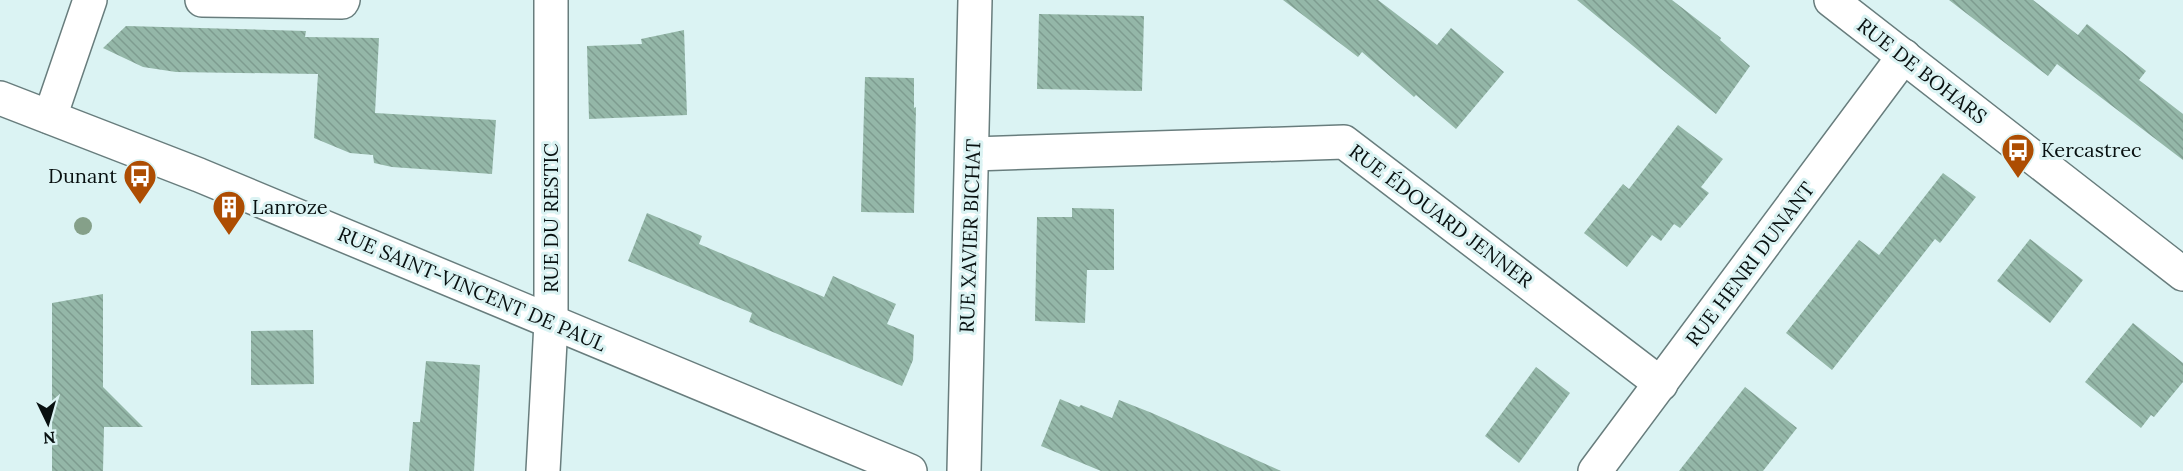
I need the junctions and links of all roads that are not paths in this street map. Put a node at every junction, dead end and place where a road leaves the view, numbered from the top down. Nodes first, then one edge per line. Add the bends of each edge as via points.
1 (90, 0) edge
2 (202, 0) edge
3 (343, 0) edge
4 (551, 0) edge
5 (975, 0) edge
6 (1831, 0) edge
7 (1904, 56) junction
8 (0, 98) edge
9 (50, 117) junction
10 (973, 154) junction
11 (2183, 274) edge
12 (551, 323) junction
13 (1661, 384) junction
14 (543, 471) edge
15 (910, 471) edge
16 (964, 471) edge
17 (1595, 471) edge

1 - 9 street
2 - 3 street
4 - 12 street, RUE DU RESTIC
5 - 10 street, RUE XAVIER BICHAT
6 - 7 street, RUE DE BOHARS
7 - 11 street, RUE DE BOHARS
7 - 13 street, RUE HENRI DUNANT
8 - 9 street, RUE SAINT-VINCENT DE PAUL
9 - 12 street, RUE SAINT-VINCENT DE PAUL via 199,175
10 - 13 street, RUE ÉDOUARD JENNER via 1344,142
10 - 16 street, RUE XAVIER BICHAT
12 - 14 street, RUE DU RESTIC
12 - 15 street, RUE SAINT-VINCENT DE PAUL
13 - 17 street, RUE HENRI DUNANT

